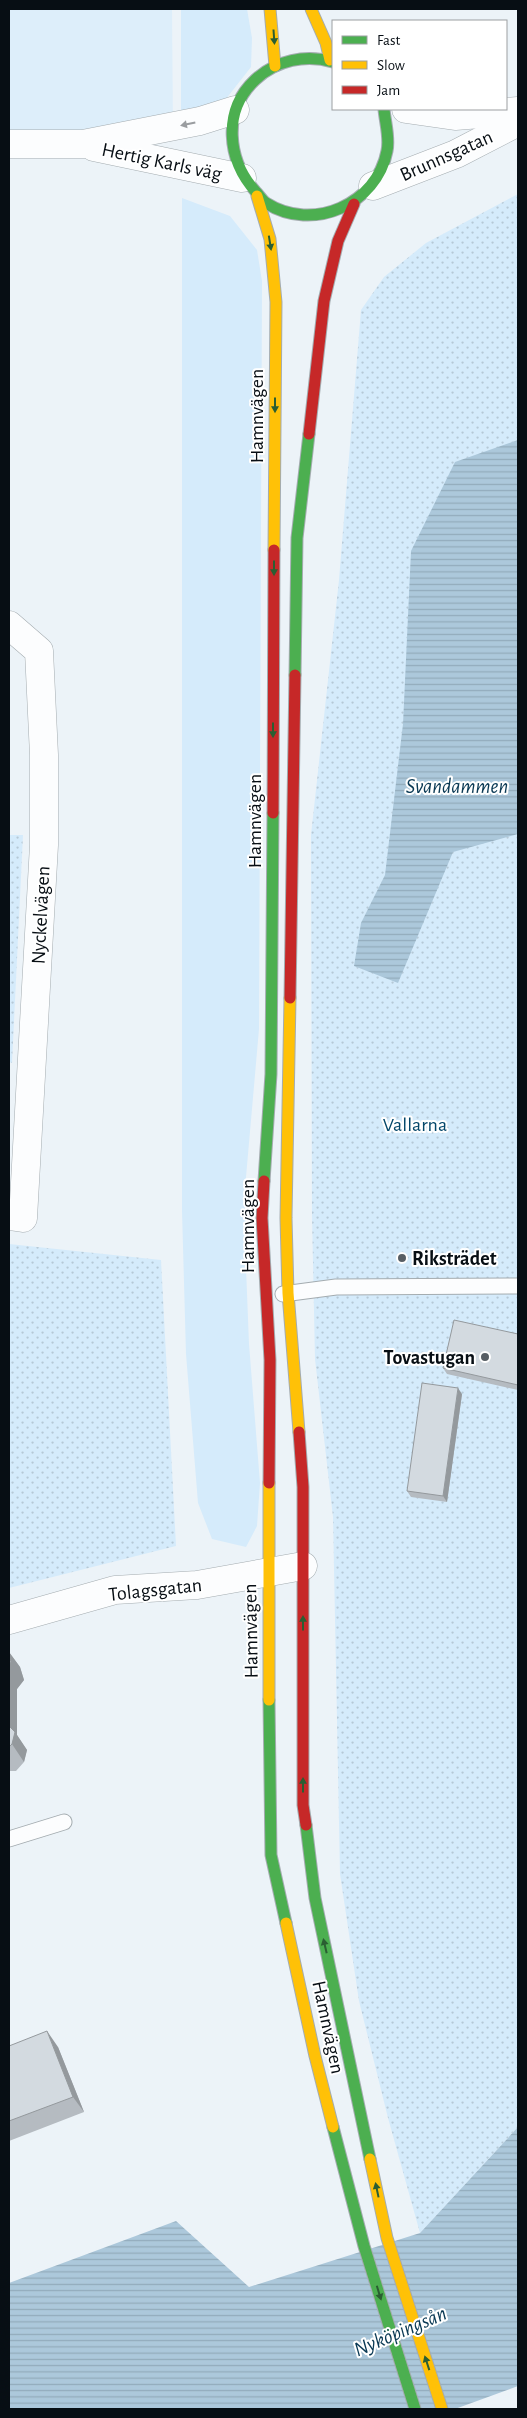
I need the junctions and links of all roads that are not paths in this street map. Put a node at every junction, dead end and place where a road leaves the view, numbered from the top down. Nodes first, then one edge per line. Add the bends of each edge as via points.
1 (270, 9) edge
2 (311, 9) edge
3 (332, 61) edge
4 (275, 66) junction
5 (235, 110) junction
6 (384, 110) edge
7 (413, 110) edge
8 (518, 111) edge
9 (518, 122) edge
10 (9, 144) edge
11 (83, 144) junction
12 (249, 187) junction
13 (364, 195) junction
14 (9, 624) edge
15 (16, 1217) edge
16 (518, 1286) edge
17 (288, 1293) junction
18 (266, 1296) junction
19 (303, 1566) junction
20 (268, 1571) junction
21 (9, 1620) edge
22 (64, 1822) dead end
23 (9, 1839) edge
24 (415, 2409) edge
25 (442, 2409) edge

1 -> 4 main road
2 - 3 main road
3 - 4 main road via 302,59
4 - 5 main road via 258,77
5 -> 11 street, Hertig Karls väg via 200,121
5 - 12 main road, Hamnvägen via 231,133 233,156
6 - 13 main road, Hamnvägen via 390,146 384,167
7 - 8 street, Brunnsgatan via 455,116
9 - 13 street, Brunnsgatan
10 - 11 street, Hertig Karls väg
11 - 12 street, Hertig Karls väg via 166,164 214,171
12 - 13 main road via 279,210 304,217 328,215
12 -> 18 main road, Hamnvägen via 270,239 276,302 271,1074 262,1218
13 - 17 main road, Hamnvägen via 338,241 324,301 297,538 286,1218
14 - 15 street, Nyckelvägen via 39,651 44,755 44,845
16 - 17 lane via 336,1287
17 - 18 lane
17 - 19 main road, Hamnvägen via 303,1487
18 - 20 main road, Hamnvägen via 270,1360
19 - 20 street, Tolagsgatan
25 -> 19 main road, Hamnvägen via 387,2238 315,1898 303,1805
20 - 21 street, Tolagsgatan via 197,1585 115,1590
20 -> 24 main road, Hamnvägen via 271,1855 315,2056 364,2246
22 - 23 lane

